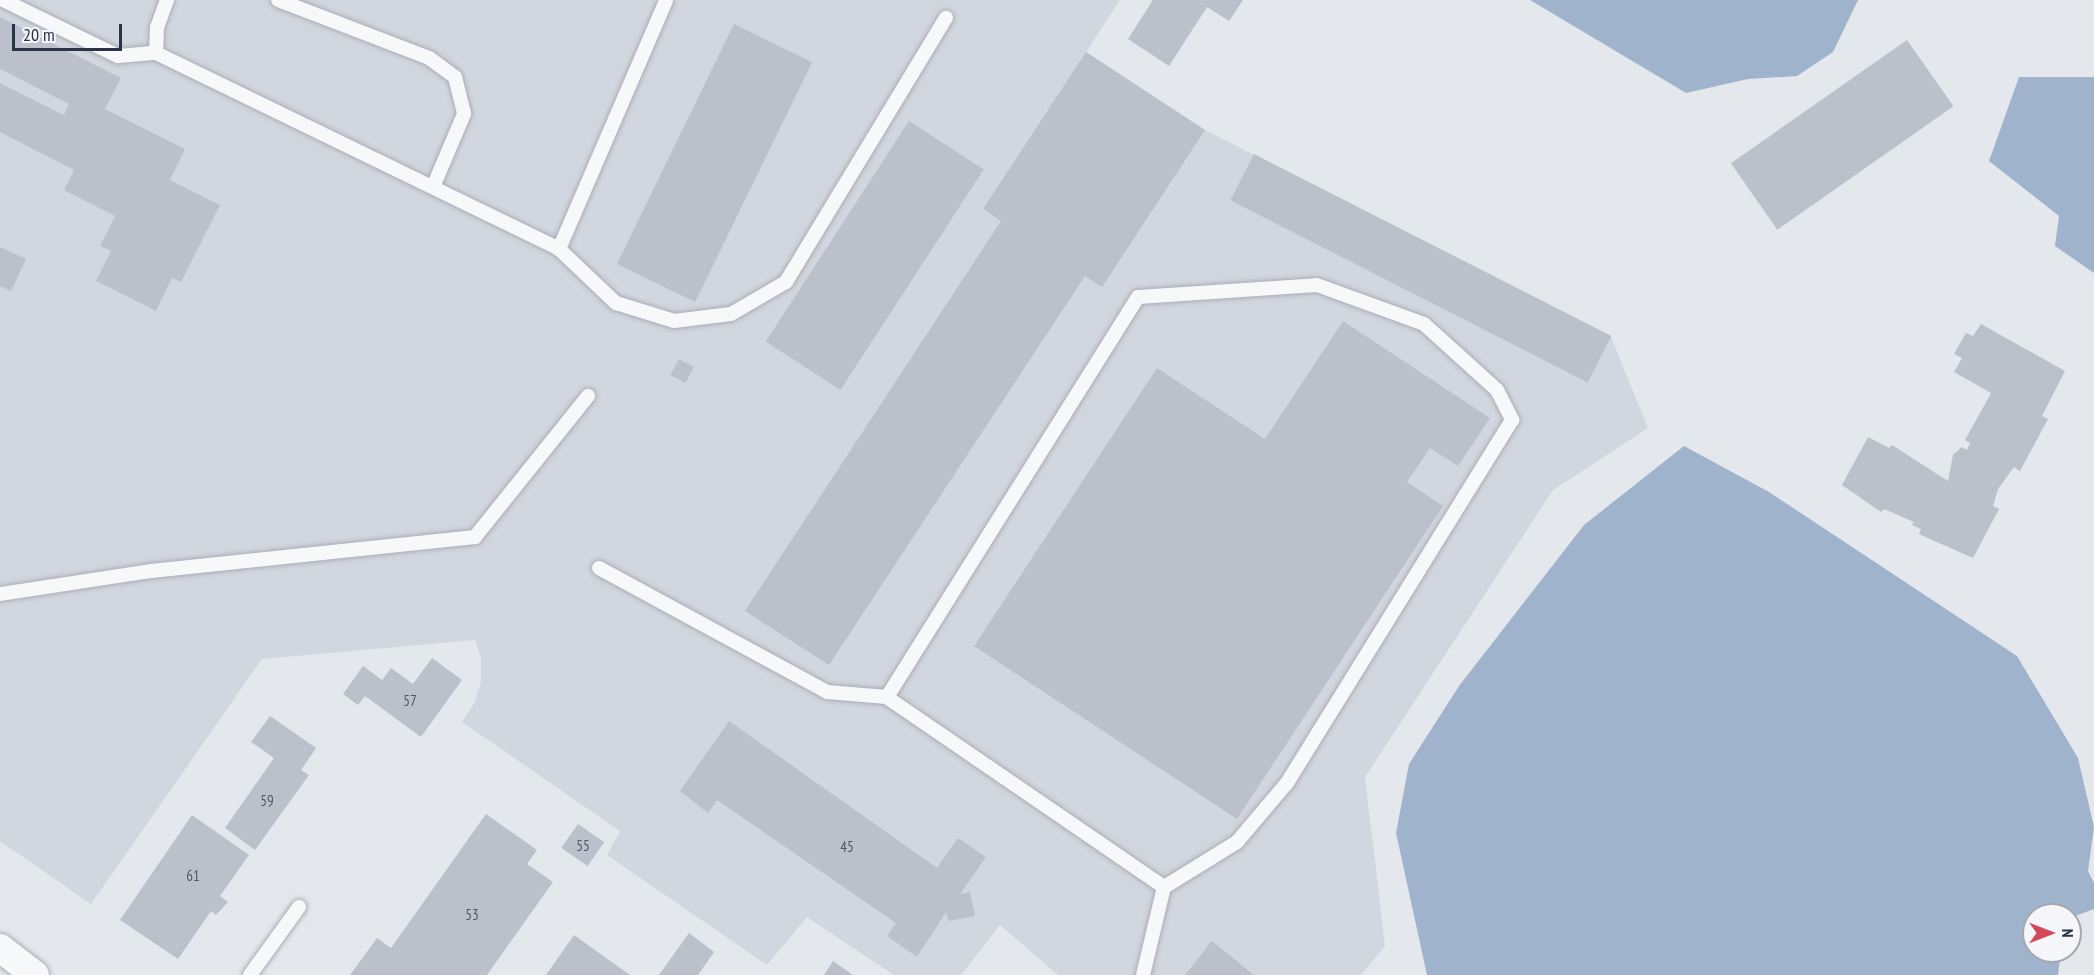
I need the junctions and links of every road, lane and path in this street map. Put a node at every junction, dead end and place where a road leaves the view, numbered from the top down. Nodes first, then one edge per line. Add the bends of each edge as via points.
1 (3, 0) edge
2 (167, 0) edge
3 (278, 0) edge
4 (666, 0) edge
5 (946, 18) dead end
6 (156, 53) junction
7 (433, 187) junction
8 (559, 249) junction
9 (588, 396) dead end
10 (599, 567) dead end
11 (0, 594) edge
12 (887, 697) junction
13 (1164, 887) junction
14 (298, 907) dead end
15 (0, 948) edge
16 (35, 975) edge
17 (250, 975) edge
18 (1143, 975) edge

1 - 6 lane via 118,56
2 - 6 lane via 157,27
3 - 7 lane via 429,58 455,77 464,114
4 - 8 lane
5 - 8 lane via 786,282 731,314 674,321 616,303
6 - 7 lane
7 - 8 lane
9 - 11 lane via 475,537 151,571
10 - 12 lane via 827,692
12 - 13 lane
12 - 13 lane via 1138,297 1317,285 1424,324 1497,390 1512,420 1286,784 1237,842
13 - 18 lane
14 - 17 lane
15 - 16 street

